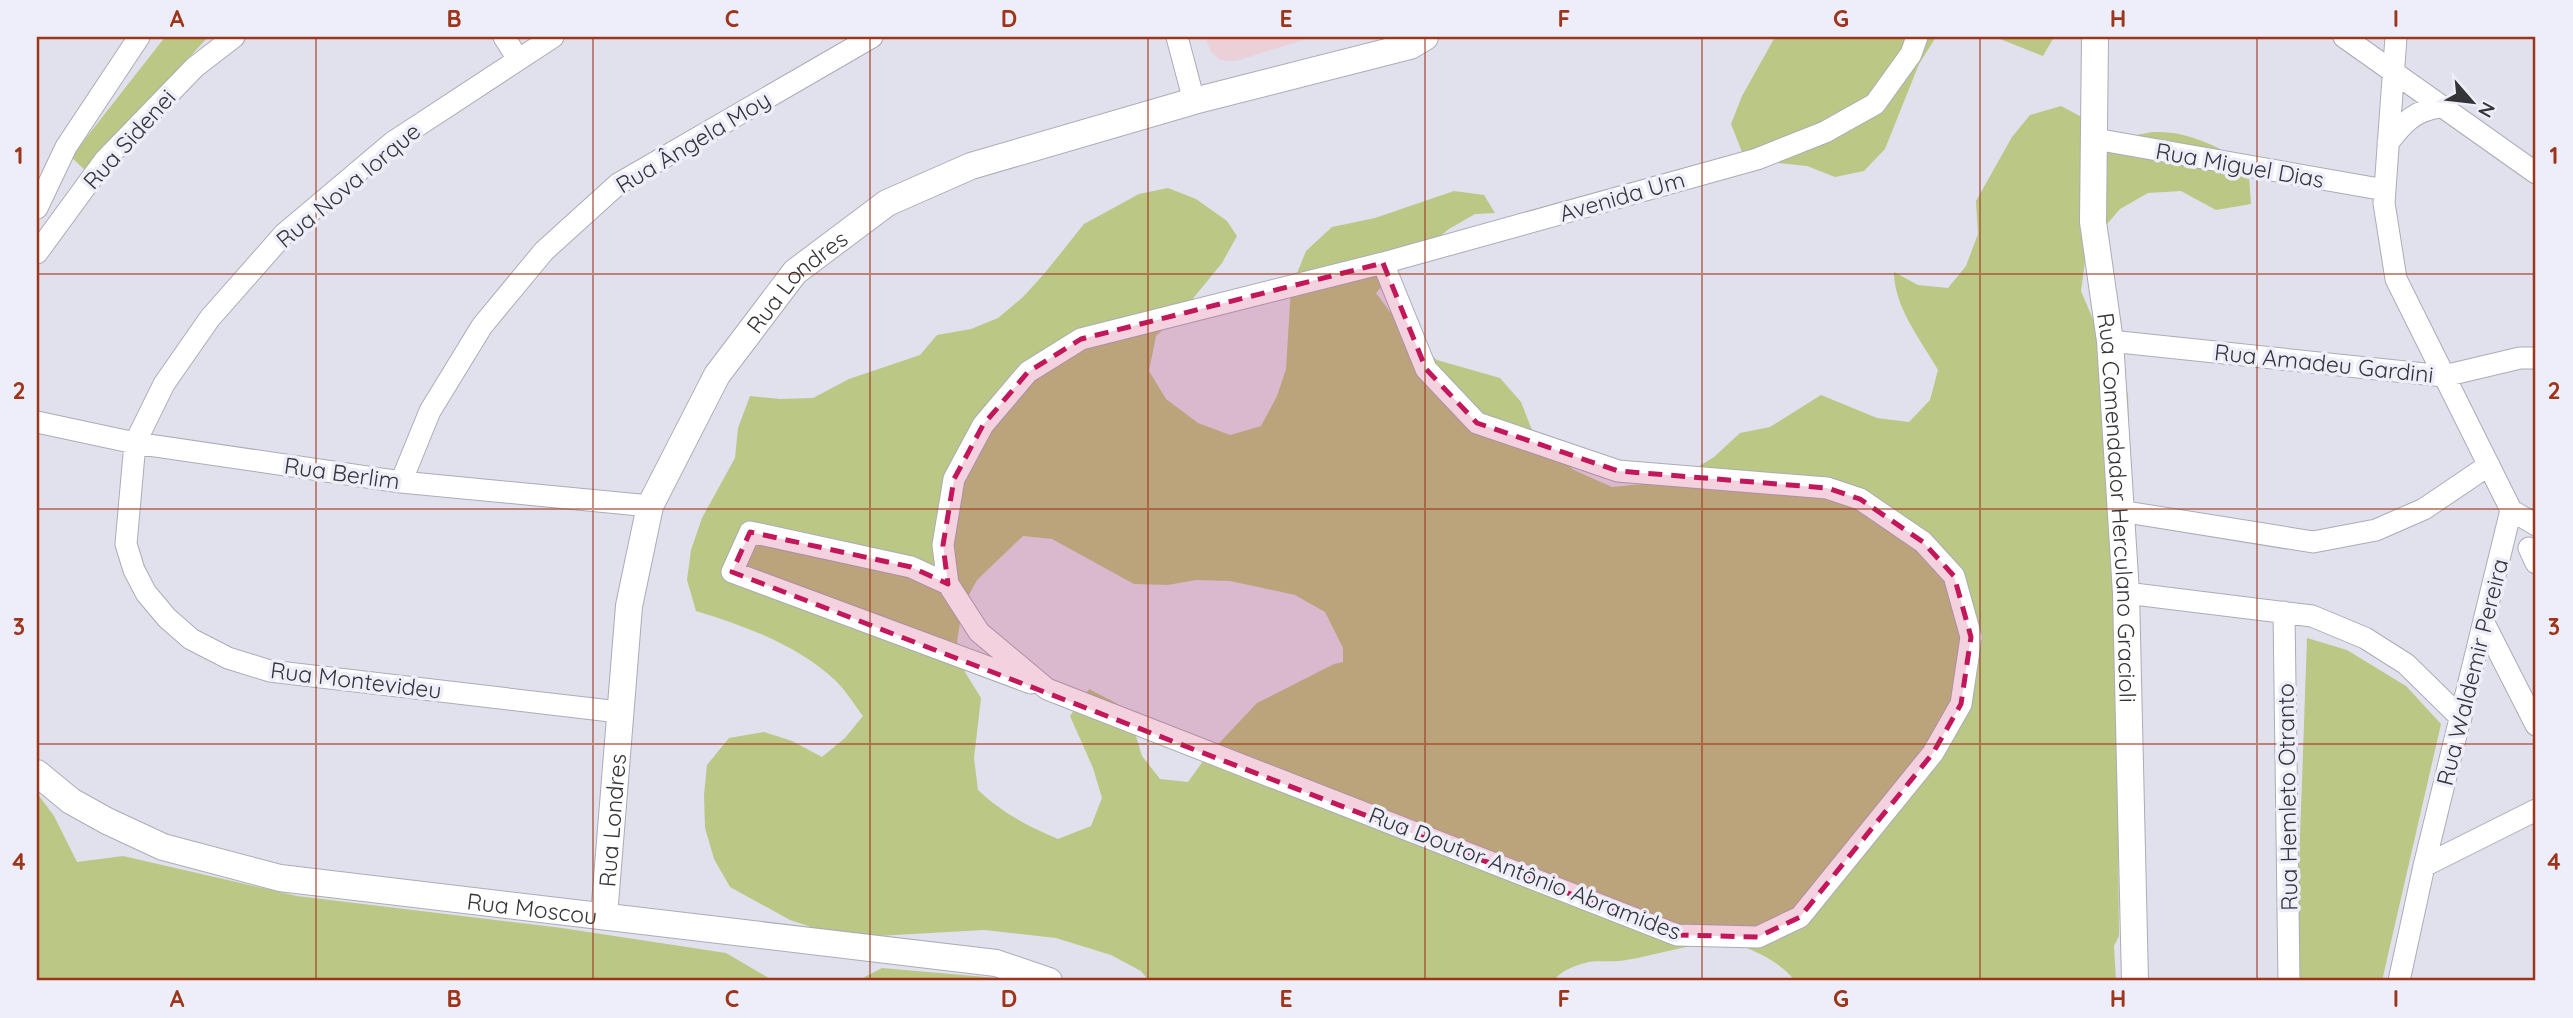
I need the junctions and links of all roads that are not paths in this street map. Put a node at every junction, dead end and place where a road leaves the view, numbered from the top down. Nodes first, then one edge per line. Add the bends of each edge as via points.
1 (139, 37) edge
2 (234, 37) edge
3 (504, 37) edge
4 (553, 37) edge
5 (872, 37) edge
6 (1177, 37) edge
7 (1425, 37) edge
8 (1917, 37) edge
9 (2095, 37) edge
10 (2344, 37) edge
11 (2396, 37) edge
12 (518, 59) junction
13 (2393, 73) junction
14 (1194, 101) junction
15 (2440, 107) junction
16 (2095, 139) junction
17 (2388, 143) junction
18 (56, 169) junction
19 (2536, 173) edge
20 (85, 187) junction
21 (2385, 190) junction
22 (37, 209) edge
23 (59, 222) junction
24 (37, 253) edge
25 (1383, 263) junction
26 (1285, 288) joint
27 (2110, 341) junction
28 (2536, 358) edge
29 (2444, 376) junction
30 (37, 422) edge
31 (135, 443) junction
32 (2489, 465) junction
33 (401, 482) junction
34 (650, 506) junction
35 (2511, 510) junction
36 (2120, 511) junction
37 (2536, 525) edge
38 (948, 584) junction
39 (2126, 593) junction
40 (2284, 612) junction
41 (2484, 623) junction
42 (1046, 689) junction
43 (619, 712) junction
44 (2460, 718) junction
45 (2536, 725) edge
46 (37, 773) edge
47 (2536, 810) edge
48 (2424, 866) junction
49 (604, 916) junction
50 (1049, 981) edge
51 (2136, 981) edge
52 (2289, 981) edge
53 (2399, 981) edge

1 - 18 street
2 - 20 street, Rua Sidenei via 195,67
3 - 12 street
4 - 12 street, Rua Nova Iorque
5 - 33 street, Rua Ângela Moy via 618,184 544,251 475,336 430,411
6 - 14 street
7 - 14 street, Rua Londres via 1410,46
8 - 25 street, Avenida Um via 1911,54 1875,104 1825,132 1757,159
9 - 16 street, Rua Comendador Herculano Gracioli
10 - 13 street
11 - 13 street
12 - 31 street, Rua Nova Iorque via 393,142 284,234 210,318 164,384
13 - 15 street
13 - 17 street
14 - 34 street, Rua Londres via 971,166 887,204 815,257 795,272 717,375
15 - 17 street via 2415,114
15 - 19 street
16 - 21 street, Rua Miguel Dias
16 - 27 street, Rua Comendador Herculano Gracioli via 2094,222
17 - 21 street
18 - 20 street
18 - 22 street
20 - 23 street, Rua Sidenei
21 - 29 street via 2396,279
22 - 23 street
23 - 24 street, Rua Sidenei
25 - 26 street, Avenida Um
25 - 42 street, Rua Doutor Antônio Abramides via 1426,369 1477,423 1618,471 1827,488 1860,499 1923,542 1954,576 1971,637 1961,704 1933,753 1800,917 1758,937 1677,936
26 - 38 street, Rua Doutor Antônio Abramides via 1081,339 1028,372 983,425 954,479 943,545
27 - 29 street, Rua Amadeu Gardini
27 - 36 street, Rua Comendador Herculano Gracioli
28 - 29 street, Rua Amadeu Gardini
29 - 32 street
30 - 31 street, Rua Berlim
31 - 33 street, Rua Berlim
31 - 43 street, Rua Montevideu via 126,544 146,593 191,639 228,658 270,671
32 - 35 street
32 - 36 street via 2424,509 2376,530 2313,542
33 - 34 street, Rua Berlim
34 - 43 street, Rua Londres via 629,606
35 - 37 street
35 - 41 street, Rua Waldemir Pereira
36 - 39 street, Rua Comendador Herculano Gracioli
38 - 42 street, Rua Doutor Antônio Abramides via 979,632
38 - 42 street, Rua Doutor Antônio Abramides via 911,567 750,532 732,572
39 - 40 street
39 - 51 street, Rua Comendador Herculano Gracioli
40 - 44 street via 2312,616 2365,638 2406,664
40 - 52 street, Rua Hemleto Otranto
41 - 44 street, Rua Waldemir Pereira
41 - 45 street
43 - 49 street, Rua Londres
44 - 48 street, Rua Waldemir Pereira
46 - 49 street, Rua Moscou via 107,821 163,847 216,863 280,878
47 - 48 street
48 - 53 street, Rua Waldemir Pereira
49 - 50 street, Rua Moscou via 996,963

